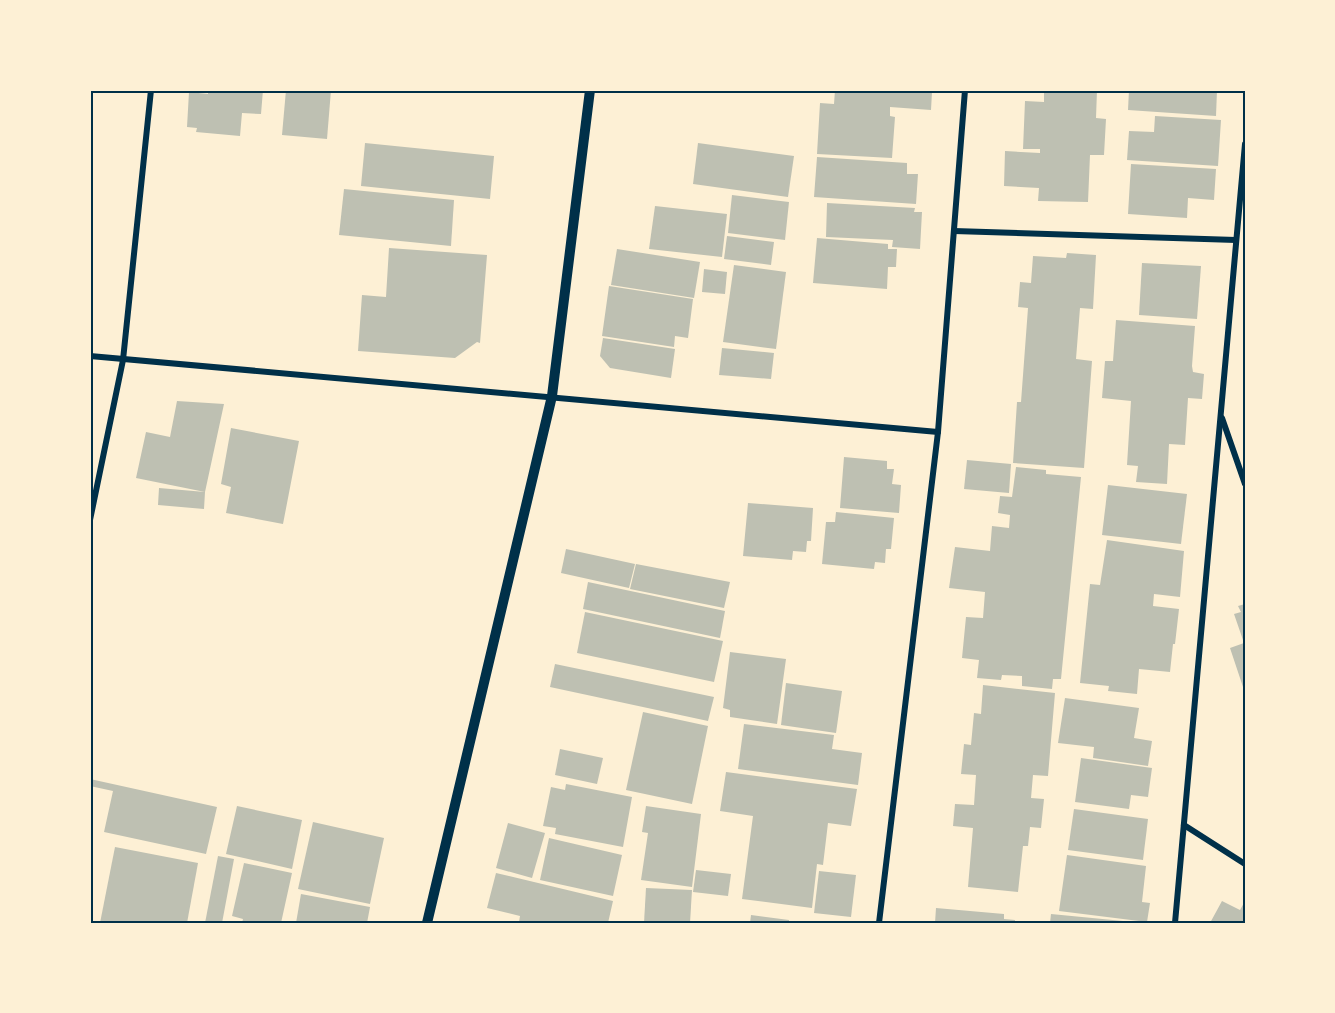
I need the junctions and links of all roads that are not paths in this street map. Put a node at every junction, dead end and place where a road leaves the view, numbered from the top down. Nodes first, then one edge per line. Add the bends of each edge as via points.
1 (151, 90) edge
2 (590, 90) edge
3 (965, 90) edge
4 (1245, 144) edge
5 (954, 231) junction
6 (1236, 240) junction
7 (90, 356) edge
8 (123, 360) junction
9 (552, 396) junction
10 (1221, 414) junction
11 (938, 432) junction
12 (1245, 484) edge
13 (90, 520) edge
14 (1184, 825) junction
15 (1245, 864) edge
16 (426, 923) edge
17 (879, 923) edge
18 (1175, 923) edge

1 - 8 street
2 - 9 street
3 - 5 street
4 - 6 street
5 - 6 street
5 - 11 street
6 - 10 street
7 - 8 street
8 - 9 street
8 - 13 street
9 - 11 street
9 - 16 street
10 - 12 street
10 - 14 street
11 - 17 street
14 - 15 street
14 - 18 street

